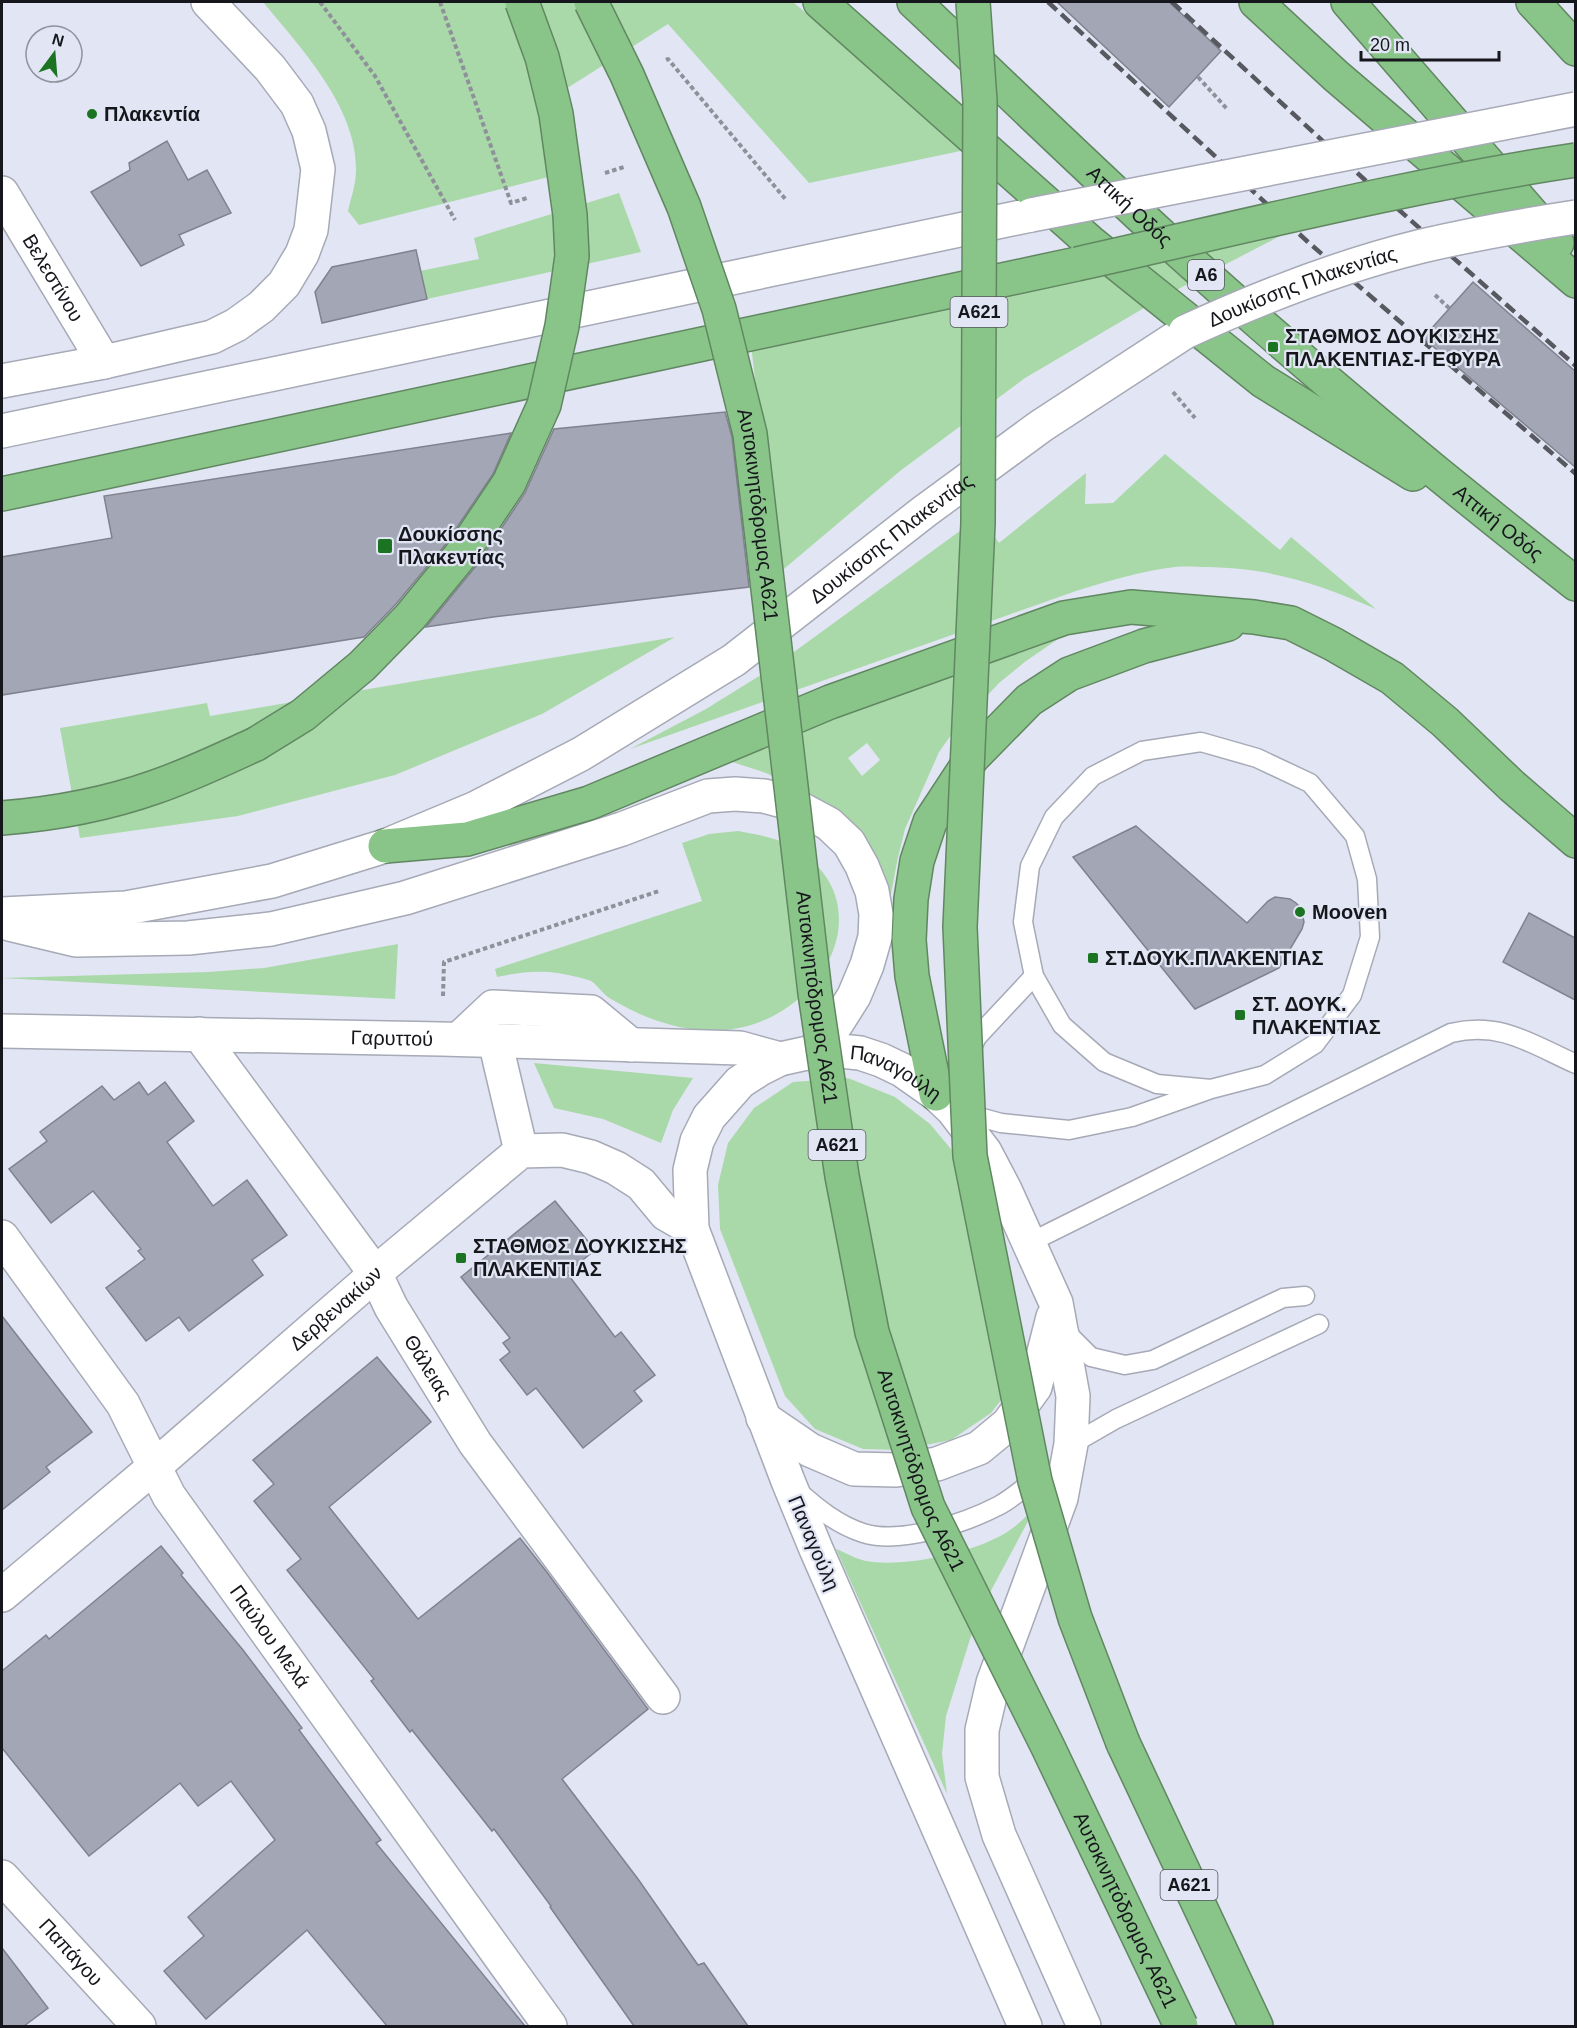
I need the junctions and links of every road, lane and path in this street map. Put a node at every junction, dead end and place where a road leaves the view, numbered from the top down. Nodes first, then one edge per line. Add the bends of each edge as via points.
1 (208, 2) edge
2 (320, 2) edge
3 (440, 2) edge
4 (522, 2) edge
5 (591, 2) edge
6 (820, 2) edge
7 (914, 2) edge
8 (973, 2) edge
9 (982, 2) edge
10 (1256, 2) edge
11 (1348, 2) edge
12 (1533, 2) edge
13 (1575, 49) edge
14 (1198, 77) dead end
15 (980, 101) junction
16 (1575, 108) edge
17 (1228, 110) dead end
18 (1575, 160) edge
19 (2, 193) edge
20 (511, 203) dead end
21 (1575, 217) edge
22 (455, 220) dead end
23 (1575, 265) edge
24 (1575, 281) edge
25 (1435, 295) dead end
26 (1449, 308) dead end
27 (104, 362) junction
28 (2, 381) edge
29 (1173, 392) dead end
30 (1195, 418) dead end
31 (2, 431) edge
32 (2, 494) edge
33 (1512, 534) junction
34 (1575, 584) edge
35 (1254, 617) junction
36 (2, 818) edge
37 (1575, 841) edge
38 (385, 846) junction
39 (659, 891) dead end
40 (2, 914) edge
41 (2, 922) edge
42 (1034, 976) junction
43 (2, 1031) edge
44 (199, 1034) junction
45 (450, 1039) junction
46 (495, 1041) junction
47 (631, 1045) junction
48 (812, 1052) junction
49 (780, 1059) junction
50 (1575, 1064) edge
51 (1211, 1089) junction
52 (944, 1102) junction
53 (521, 1151) junction
54 (692, 1229) junction
55 (2, 1237) edge
56 (1029, 1244) junction
57 (375, 1273) junction
58 (1305, 1296) dead end
59 (1056, 1303) junction
60 (1319, 1324) dead end
61 (764, 1418) junction
62 (1071, 1444) junction
63 (154, 1467) junction
64 (788, 1482) junction
65 (2, 1595) edge
66 (663, 1697) dead end
67 (2, 1877) edge
68 (139, 2026) edge
69 (550, 2026) edge
70 (1026, 2026) edge
71 (1084, 2026) edge
72 (1181, 2026) edge
73 (1256, 2026) edge

1 - 27 main road via 270,68 297,104 309,131 318,169 311,230 284,284 236,325 212,337
2 - 22 path via 375,76
3 - 20 path
4 - 36 highway, bridge via 542,57 556,114 572,256 562,326 544,405 509,483 460,556 411,617 362,666 303,715 256,744 153,788 51,813
5 - 72 highway, Αυτοκινητόδρομος Α621 / Α621, bridge via 684,207 719,309 750,434 814,993 842,1176 872,1332 928,1507
6 - 33 highway via 1090,242 1263,381
7 - 33 highway, Αττική Οδός / Α6 via 1179,251 1308,365
8 - 15 highway, Α621, bridge
9 - 15 highway, bridge
10 - 24 highway via 1336,76
11 - 23 highway
12 - 13 highway
14 - 17 path
15 - 73 highway, Α621, bridge via 978,523 960,927 970,1156 1035,1480 1076,1618 1123,1743
16 - 31 main road, bridge via 1031,215
18 - 32 highway, bridge via 1367,199
19 - 27 main road, Βελεστίνου
21 - 38 main road, Δουκίσσης Πλακεντίας, bridge via 1422,246 1343,269 1247,304 1185,332 1022,440 734,660 581,754 476,808
25 - 26 path
27 - 28 main road
29 - 30 path
33 - 34 highway, Αττική Οδός / Α6
35 - 37 highway via 1291,623 1392,678
35 - 38 highway via 1131,607 1064,618 830,702 589,803 467,839
35 - 52 highway via 1144,646 1069,674 1029,700 972,758 930,822 917,861 909,940 912,976
38 - 40 main road, Δουκίσσης Πλακεντίας via 272,881 126,908
39 - 45 path via 444,962
41 - 48 main road via 76,940 188,938 271,929 405,898 622,829 708,796 764,796 790,803 829,824 849,843 872,891 875,937 867,965 837,1023
42 - 51 lane via 1062,1025 1104,1062 1156,1084
42 - 51 lane via 1023,922 1030,866 1054,817 1093,776 1142,751 1201,742 1257,758 1310,783 1355,836 1367,879 1370,938 1352,995 1315,1044 1265,1075
42 - 52 lane via 977,1037
43 - 44 main road, Γαρυττού
44 - 45 main road, Γαρυττού
44 - 57 main road, Θάλειας
45 - 46 main road, Γαρυττού
45 - 47 main road via 494,1007 591,1012
46 - 47 main road, Γαρυττού
46 - 53 main road
47 - 49 main road, Γαρυττού via 740,1048
48 - 49 main road, Παναγούλη
48 - 52 main road, Παναγούλη via 860,1053 881,1060 902,1070
49 - 54 main road, Παναγούλη via 740,1082 709,1117 697,1141 690,1170
50 - 56 lane via 1507,1033 1467,1029 1451,1033
51 - 52 lane via 1132,1117 1069,1130 1001,1123
52 - 56 main road, Παναγούλη via 985,1152
53 - 54 main road via 562,1150 616,1168 641,1184 666,1214
53 - 57 main road, Δερβενακίων
54 - 61 main road, Παναγούλη
55 - 63 main road, Παύλου Μελά via 123,1404
56 - 59 main road, Παναγούλη
57 - 63 main road, Δερβενακίων
57 - 66 main road, Θάλειας via 391,1307 475,1443
58 - 59 lane via 1282,1298 1153,1360 1125,1365 1091,1358 1071,1336
59 - 61 main road via 1035,1387 1008,1424 979,1448 937,1464 897,1470 854,1468 810,1450
59 - 62 main road, Παναγούλη via 1073,1396
60 - 62 lane
61 - 64 main road, Παναγούλη
62 - 64 lane via 1041,1475 1000,1506 957,1524 901,1536 864,1534 825,1515
62 - 71 main road, Παναγούλη via 1061,1498 993,1683 981,1730 982,1777 999,1835
63 - 65 main road, Δερβενακίων
63 - 69 main road, Παύλου Μελά via 169,1496
64 - 70 main road, Παναγούλη
67 - 68 main road, Παπάγου

